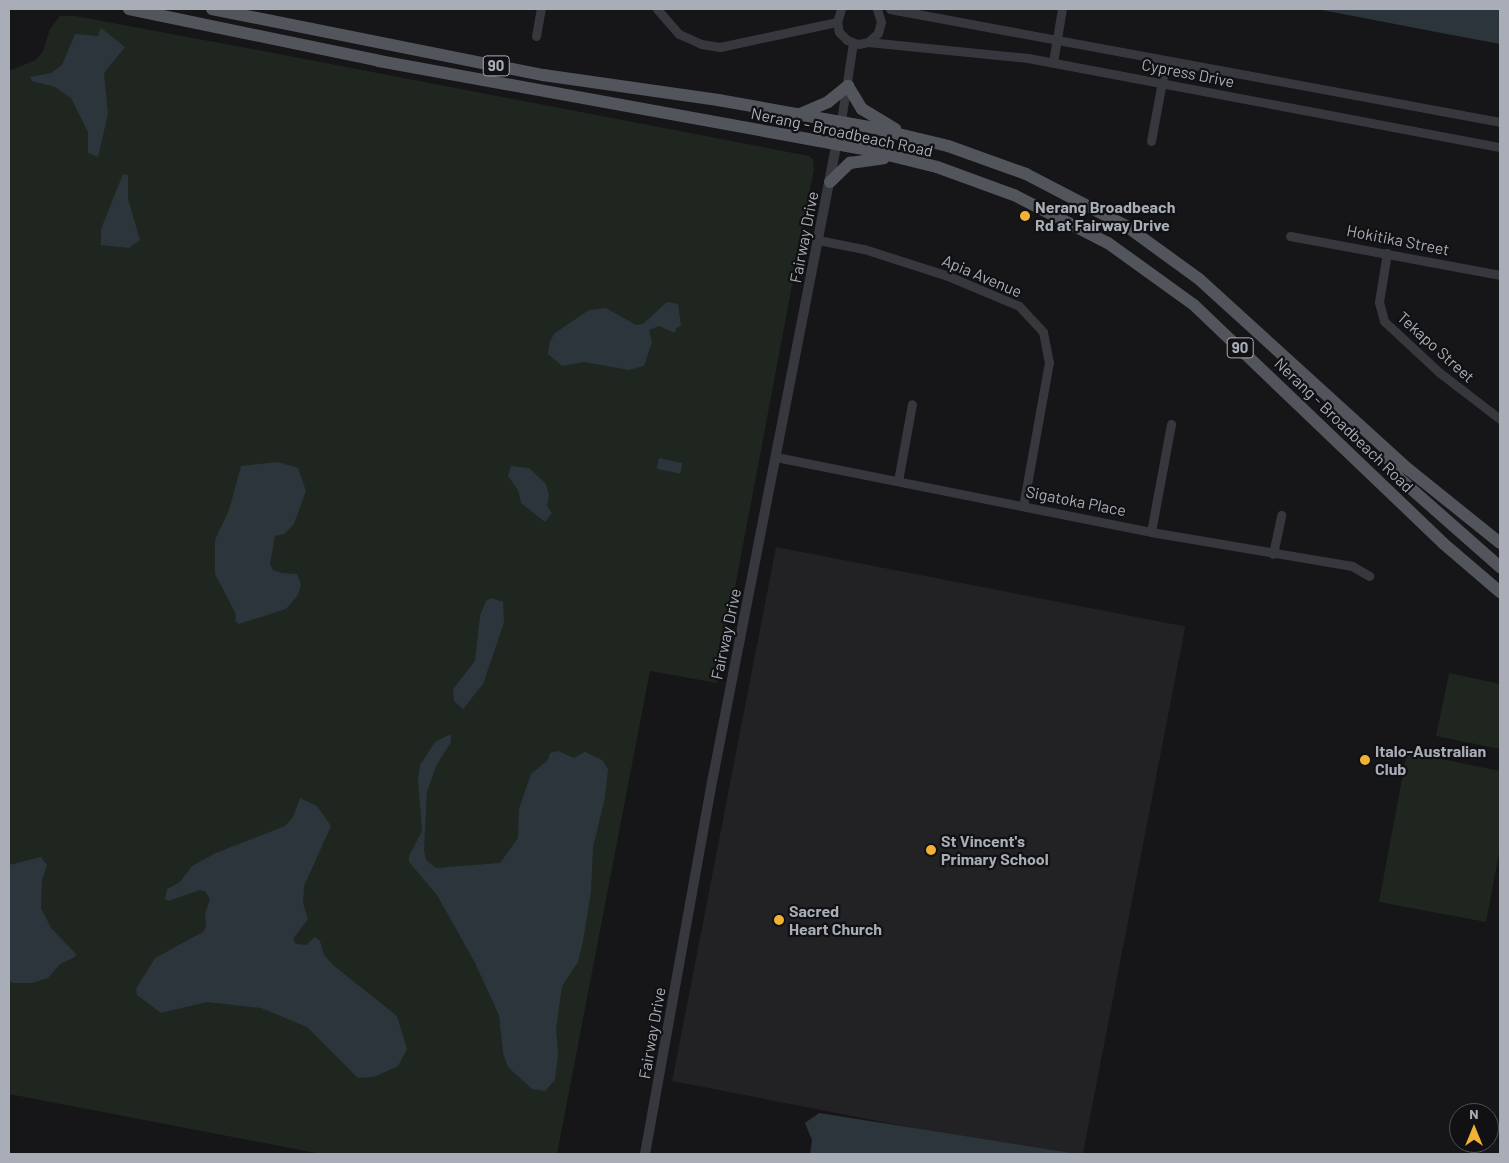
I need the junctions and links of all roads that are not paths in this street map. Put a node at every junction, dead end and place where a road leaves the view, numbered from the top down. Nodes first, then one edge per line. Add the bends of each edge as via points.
1 (129, 9) edge
2 (212, 9) edge
3 (541, 9) edge
4 (657, 9) edge
5 (841, 9) edge
6 (877, 9) edge
7 (890, 9) edge
8 (1062, 9) edge
9 (837, 22) junction
10 (536, 36) dead end
11 (1057, 38) junction
12 (868, 42) junction
13 (853, 43) junction
14 (1166, 60) junction
15 (1053, 62) junction
16 (1162, 83) junction
17 (848, 86) junction
18 (800, 114) junction
19 (841, 121) junction
20 (1500, 122) edge
21 (902, 134) junction
22 (1151, 142) dead end
23 (837, 144) junction
24 (1500, 146) edge
25 (901, 158) junction
26 (830, 182) junction
27 (1290, 236) dead end
28 (818, 240) junction
29 (1387, 253) junction
30 (1500, 271) edge
31 (912, 404) dead end
32 (1500, 419) edge
33 (1172, 424) dead end
34 (1382, 446) junction
35 (776, 457) junction
36 (898, 481) junction
37 (1023, 506) junction
38 (1281, 515) dead end
39 (1151, 532) junction
40 (1500, 543) edge
41 (1272, 554) junction
42 (1500, 567) edge
43 (1369, 576) dead end
44 (1500, 592) edge
45 (645, 1154) edge

1 - 23 main road, Nerang - Broadbeach Road / 90 via 379,61
2 - 18 main road, Nerang - Broadbeach Road / 90 via 543,75
3 - 10 street
4 - 9 street via 679,34 701,44 720,47
5 - 9 street
6 - 12 street via 881,26
7 - 11 street, Cypress Drive
8 - 11 street
9 - 13 street via 841,35
11 - 14 street, Cypress Drive
11 - 15 street
12 - 13 street, Cypress Drive
12 - 15 street, Cypress Drive
13 - 17 street
14 - 16 street
14 - 20 street, Cypress Drive
15 - 16 street, Cypress Drive
16 - 22 street
16 - 24 street, Cypress Drive
17 - 18 main road via 828,102
17 - 19 street
17 - 21 main road via 862,108
18 - 19 main road, Nerang - Broadbeach Road / 90
19 - 21 main road, Nerang - Broadbeach Road / 90
19 - 23 street, Fairway Drive
21 - 34 main road, Nerang - Broadbeach Road / 90 via 968,152 1026,174 1133,231 1210,288
23 - 25 main road, Nerang - Broadbeach Road / 90
23 - 26 street, Fairway Drive
25 - 26 main road via 857,160
25 - 44 main road, Nerang - Broadbeach Road / 90 via 963,176 1029,202 1069,221 1143,265 1194,305 1444,544
26 - 28 street, Fairway Drive
27 - 29 street, Hokitika Street
28 - 35 street, Fairway Drive
28 - 37 street, Apia Avenue via 864,249 948,276 1019,306 1043,332 1049,362
29 - 30 street, Hokitika Street
29 - 32 street, Tekapo Street via 1379,302 1384,321 1440,373
31 - 36 street
33 - 39 street
34 - 40 main road, Nerang - Broadbeach Road / 90 via 1440,497
34 - 42 main road via 1399,478
35 - 36 street, Sigatoka Place
35 - 45 street, Fairway Drive via 713,777
36 - 37 street, Sigatoka Place
37 - 39 street, Sigatoka Place
38 - 41 street
39 - 41 street, Sigatoka Place
41 - 43 street, Sigatoka Place via 1352,566

